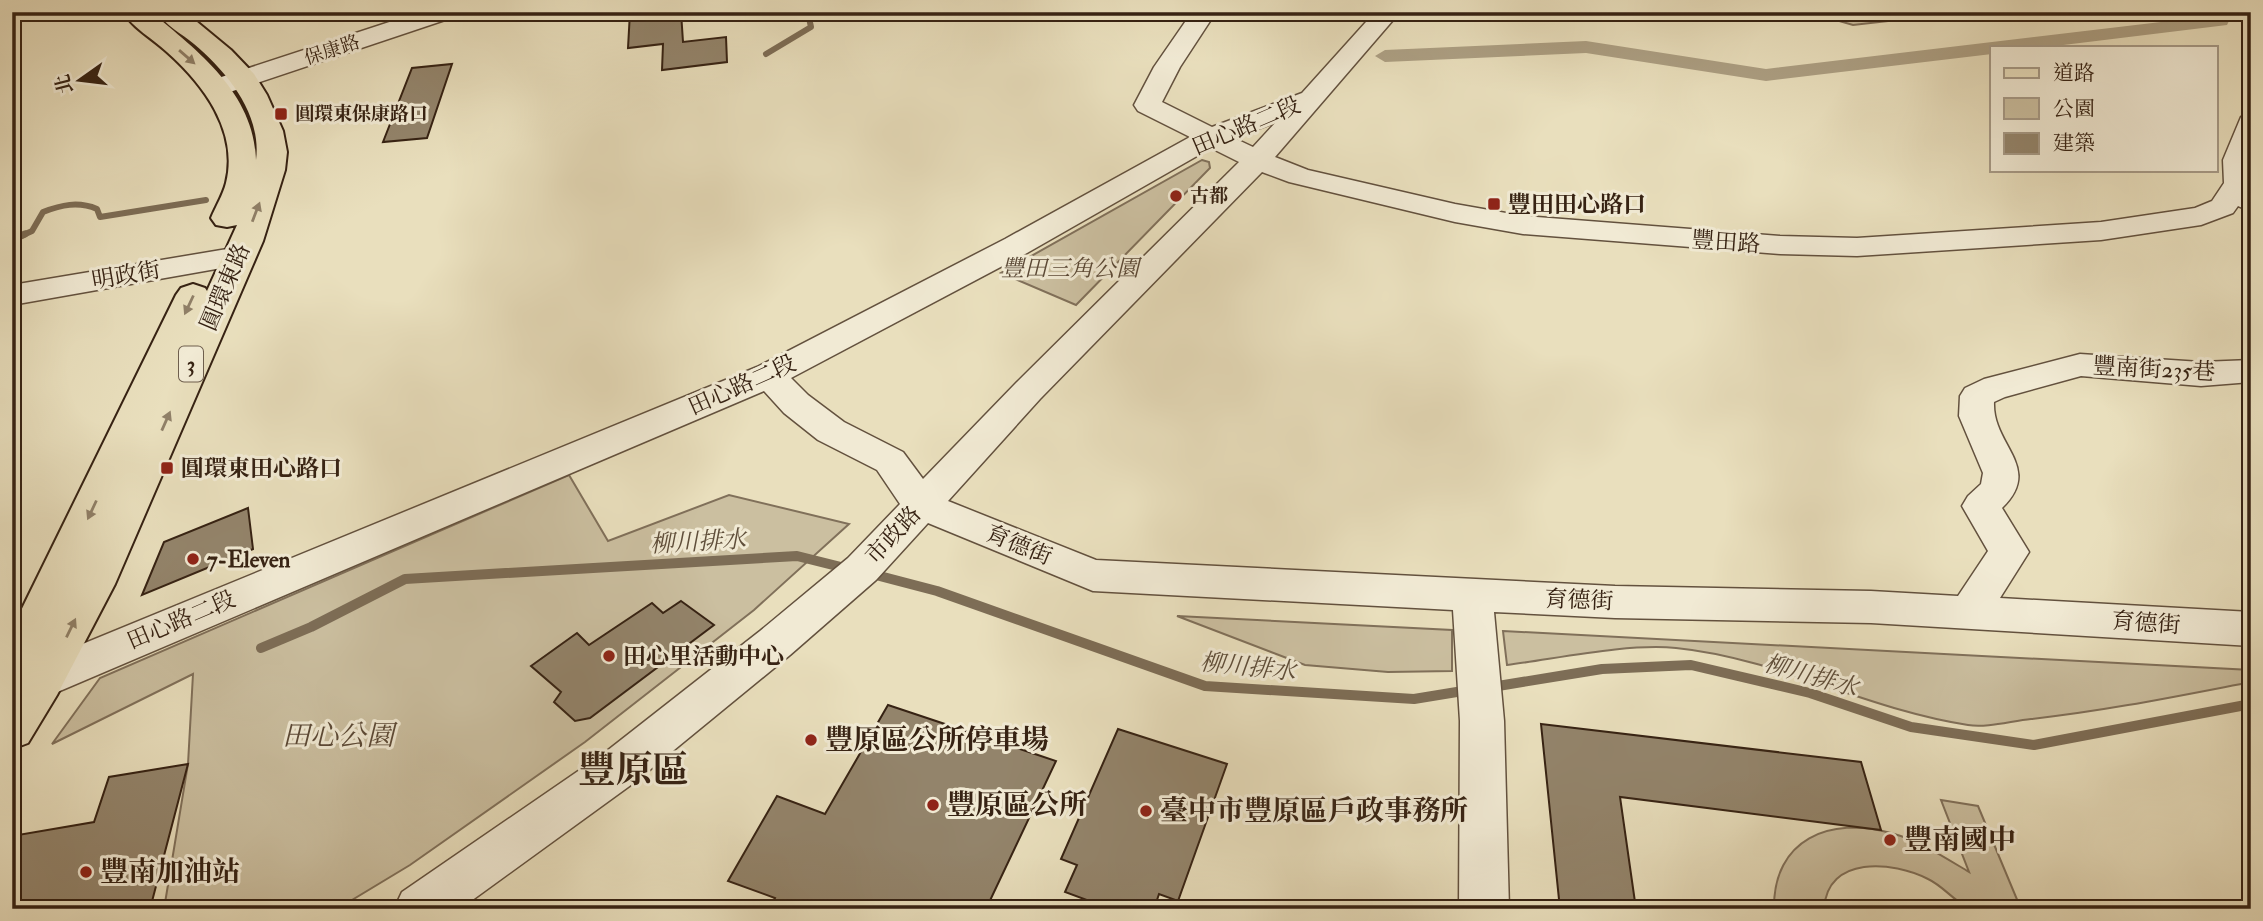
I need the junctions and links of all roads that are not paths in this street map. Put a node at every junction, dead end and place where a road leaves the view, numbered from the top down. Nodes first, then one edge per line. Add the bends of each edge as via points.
1 (135, 12) edge
2 (169, 12) edge
3 (444, 12) edge
4 (1204, 12) edge
5 (1388, 12) edge
6 (231, 82) junction
7 (1311, 99) junction
8 (2251, 123) edge
9 (1211, 137) junction
10 (1257, 160) junction
11 (2244, 193) edge
12 (225, 258) junction
13 (12, 295) edge
14 (2251, 371) edge
15 (769, 375) junction
16 (921, 505) junction
17 (1472, 595) junction
18 (1969, 612) junction
19 (2251, 629) edge
20 (24, 678) edge
21 (12, 729) edge
22 (419, 909) edge
23 (1484, 909) edge

1 -> 6 main road, 圓環東路 / 3 via 205,72
2 - 6 main road, 圓環東路 / 3 via 233,64
3 - 6 street, 保康路
4 - 9 street, 豐田路 via 1147,105
5 - 7 street, 田心路二段
6 - 12 main road, 圓環東路 / 3 via 268,129 272,153 264,190
7 - 9 street, 田心路二段
7 - 10 street, 市政路
8 - 11 street via 2237,160
9 - 10 street, 豐田路
9 - 15 street, 田心路二段
10 - 11 street, 豐田路 via 1298,176 1523,225 1780,245 1857,247 2101,232 2201,216
10 - 16 street, 市政路
12 - 13 street, 明政街
12 - 20 main road, 圓環東路 / 3 via 96,577
14 - 18 street, 豐南街235巷 via 2201,374 2080,365 1978,396 1976,417 2002,471 2001,486 1981,506 2009,552
15 - 16 street via 831,431 890,461
15 - 20 street, 田心路二段
16 - 17 street, 育德街 via 1093,575
16 - 22 street, 市政路 via 847,581 619,768
17 - 18 street, 育德街
17 - 23 street via 1482,721
18 - 19 street, 育德街
20 - 21 main road, 圓環東路 / 3

